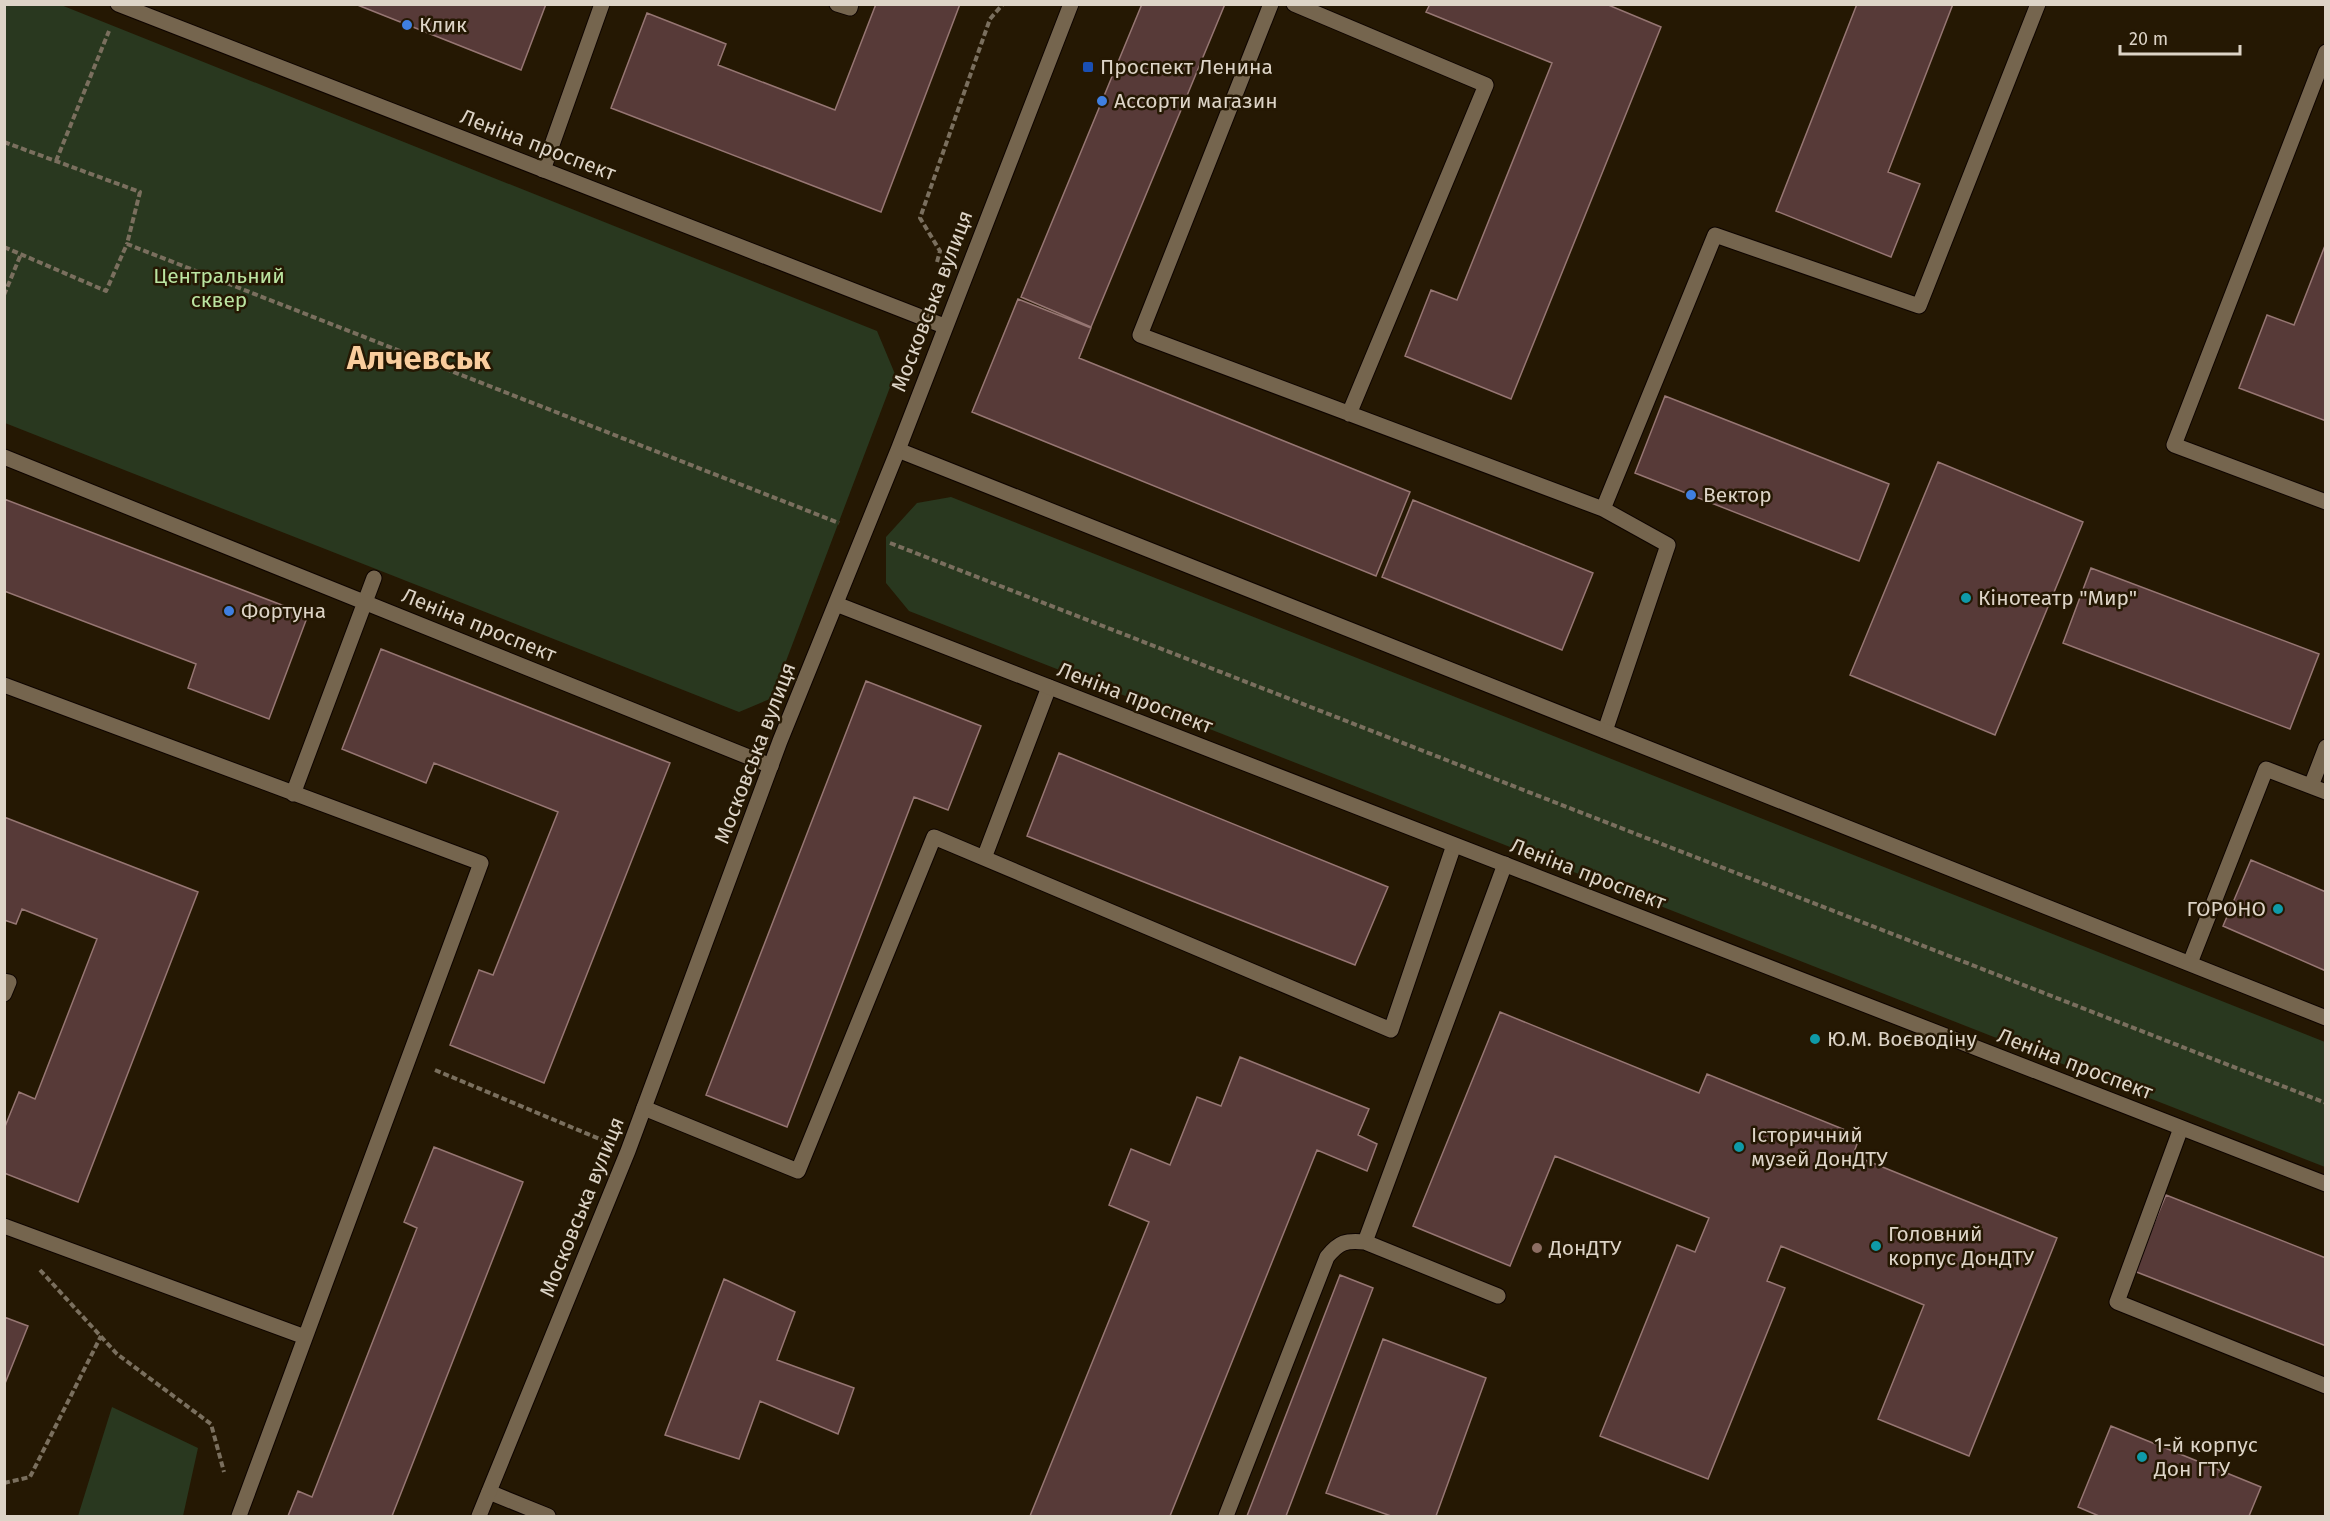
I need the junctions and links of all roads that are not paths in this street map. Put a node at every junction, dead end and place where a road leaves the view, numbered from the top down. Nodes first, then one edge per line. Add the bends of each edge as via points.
1 (602, 4) edge
2 (837, 4) edge
3 (851, 4) edge
4 (1071, 4) edge
5 (1271, 4) edge
6 (1294, 4) edge
7 (2038, 4) edge
8 (119, 5) edge
9 (2325, 52) edge
10 (543, 170) junction
11 (944, 326) junction
12 (1349, 414) junction
13 (898, 450) junction
14 (4, 457) edge
15 (2325, 501) edge
16 (1603, 509) junction
17 (374, 578) dead end
18 (365, 601) junction
19 (836, 604) junction
20 (4, 685) edge
21 (1049, 687) junction
22 (1605, 731) junction
23 (2325, 747) edge
24 (771, 766) junction
25 (2318, 789) edge
26 (293, 794) junction
27 (1454, 845) junction
28 (984, 858) junction
29 (1505, 864) junction
30 (2190, 963) junction
31 (4, 981) edge
32 (4, 994) edge
33 (2325, 1018) edge
34 (644, 1108) junction
35 (2181, 1128) junction
36 (2325, 1184) edge
37 (4, 1226) edge
38 (1365, 1242) junction
39 (1498, 1296) dead end
40 (305, 1337) junction
41 (2325, 1386) edge
42 (489, 1492) junction
43 (239, 1516) edge
44 (479, 1516) edge
45 (548, 1516) edge
46 (1226, 1516) edge

1 - 10 street
2 - 3 street via 850,8
4 - 11 street, Московська вулиця
5 - 12 street via 1140,335
6 - 12 street via 1486,85
7 - 16 street via 1919,306 1715,235
8 - 10 street, Леніна проспект
9 - 15 street via 2174,445
10 - 11 street, Леніна проспект
11 - 13 street, Московська вулиця
12 - 16 street
13 - 19 street, Московська вулиця
13 - 22 street
14 - 18 street, Леніна проспект
16 - 22 street via 1668,545
17 - 18 street
18 - 24 street, Леніна проспект
18 - 26 street
19 - 21 street, Леніна проспект
19 - 24 street, Московська вулиця
20 - 26 street
21 - 27 street, Леніна проспект
21 - 28 street
22 - 30 street
23 - 25 street
24 - 34 street, Московська вулиця
25 - 30 street via 2266,769
26 - 40 street via 481,863
27 - 28 street via 1391,1030
27 - 29 street, Леніна проспект
28 - 34 street via 934,837 798,1171
29 - 35 street, Леніна проспект
29 - 38 street
30 - 33 street
31 - 32 street via 9,982
34 - 42 street, Московська вулиця
35 - 36 street, Леніна проспект
35 - 41 street via 2117,1302
37 - 40 street
38 - 39 street
38 - 46 street via 1348,1240 1337,1244 1327,1257
40 - 43 street
42 - 44 street, Московська вулиця
42 - 45 street

